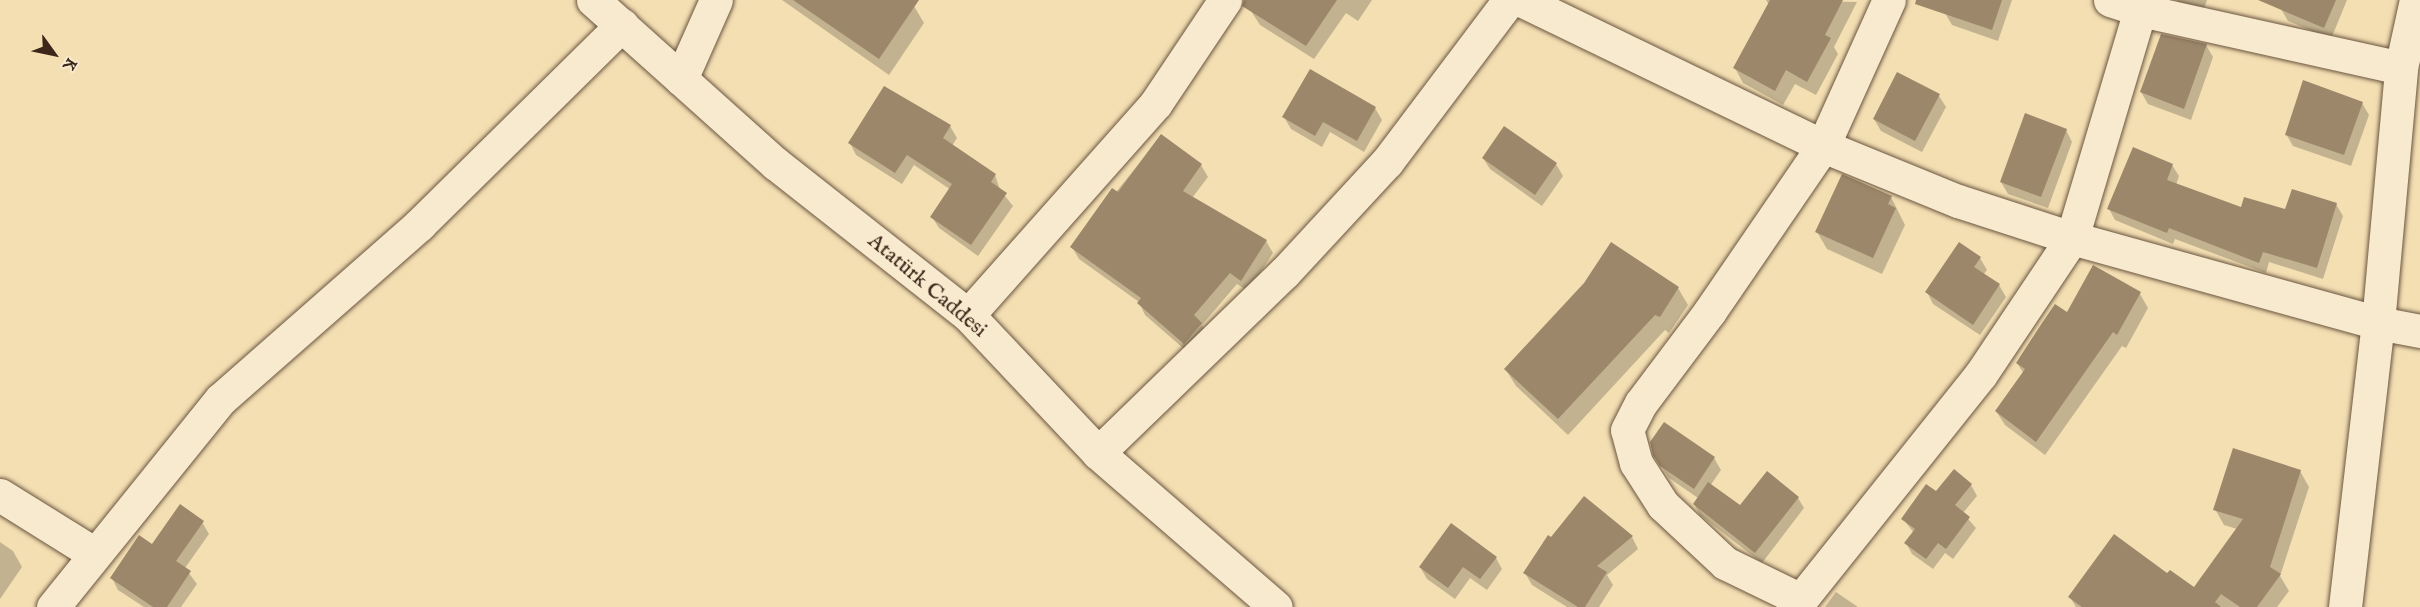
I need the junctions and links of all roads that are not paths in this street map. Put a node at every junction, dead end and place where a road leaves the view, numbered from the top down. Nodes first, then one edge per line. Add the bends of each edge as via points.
1 (594, 0) edge
2 (716, 0) edge
3 (1225, 0) edge
4 (1509, 0) edge
5 (1521, 0) edge
6 (1889, 0) edge
7 (2416, 0) edge
8 (2131, 4) edge
9 (622, 25) junction
10 (2401, 68) junction
11 (681, 79) junction
12 (1823, 146) junction
13 (2072, 238) junction
14 (968, 315) junction
15 (2378, 323) junction
16 (2420, 331) edge
17 (1098, 453) junction
18 (0, 495) edge
19 (93, 553) junction
20 (1797, 603) edge
21 (53, 607) edge
22 (1276, 607) edge
23 (2345, 607) edge

1 - 9 street, Atatürk Caddesi
2 - 11 street
3 - 14 street via 1156,103
4 - 17 street via 1387,162 1285,272
5 - 12 street
6 - 12 street
7 - 10 street
8 - 10 street
8 - 13 street
9 - 11 street, Atatürk Caddesi
9 - 19 street via 419,225 221,399
10 - 15 street
11 - 14 street, Atatürk Caddesi via 776,164
12 - 13 street via 1958,201
12 - 20 street via 1710,311 1641,403 1628,430 1636,463 1663,506 1725,563
13 - 15 street
13 - 20 street via 1981,374
14 - 17 street, Atatürk Caddesi
15 - 16 street
15 - 23 street
17 - 22 street, Atatürk Caddesi
18 - 19 street
19 - 21 street

